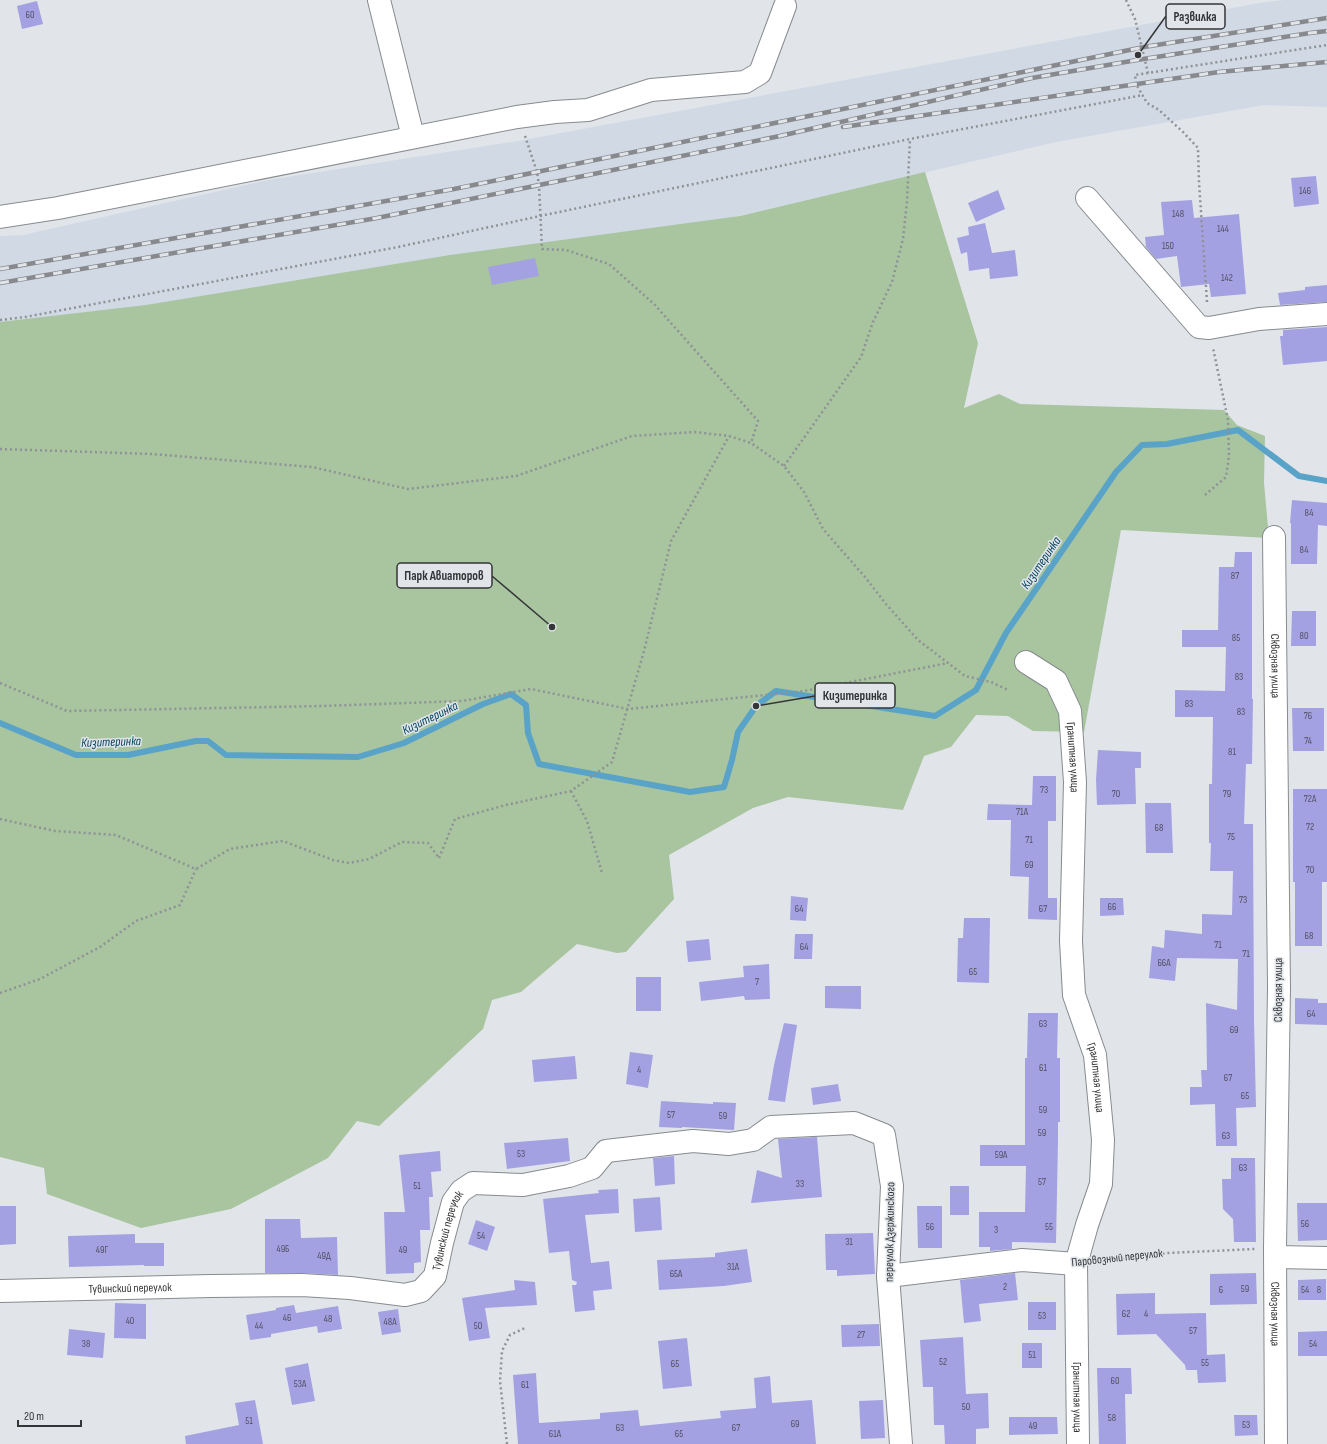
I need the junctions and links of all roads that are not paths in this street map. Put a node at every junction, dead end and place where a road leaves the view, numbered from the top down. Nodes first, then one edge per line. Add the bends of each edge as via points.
1 (379, 0) edge
2 (785, 6) dead end
3 (413, 137) junction
4 (1086, 198) dead end
5 (0, 217) edge
6 (1327, 314) edge
7 (1274, 537) dead end
8 (1026, 662) dead end
9 (771, 1127) joint
10 (1275, 1252) junction
11 (1327, 1258) edge
12 (1076, 1264) junction
13 (888, 1276) junction
14 (0, 1291) edge
15 (900, 1444) edge
16 (1078, 1444) edge
17 (1276, 1444) edge

1 - 3 street
2 - 3 street via 760,73 745,82 651,90 588,110 517,116
3 - 5 street via 58,208
4 - 6 street via 1199,327 1209,328 1259,319
7 - 10 street, Сквозная улица via 1279,987
8 - 12 street, Гранитная улица via 1056,681 1070,711 1075,782 1071,941 1074,995 1095,1055 1103,1140 1101,1184
9 - 13 street, переулок Дзержинского via 854,1123 884,1135 892,1186
9 - 14 street, Тувинский переулок via 753,1140 729,1144 693,1141 606,1151 592,1168 569,1176 523,1185 473,1183 461,1191 453,1202 435,1276 421,1291 405,1295 302,1285
10 - 11 street
10 - 17 street, Сквозная улица
12 - 13 street, Паровозный переулок via 1022,1260
12 - 16 street, Гранитная улица
13 - 15 street, переулок Дзержинского

